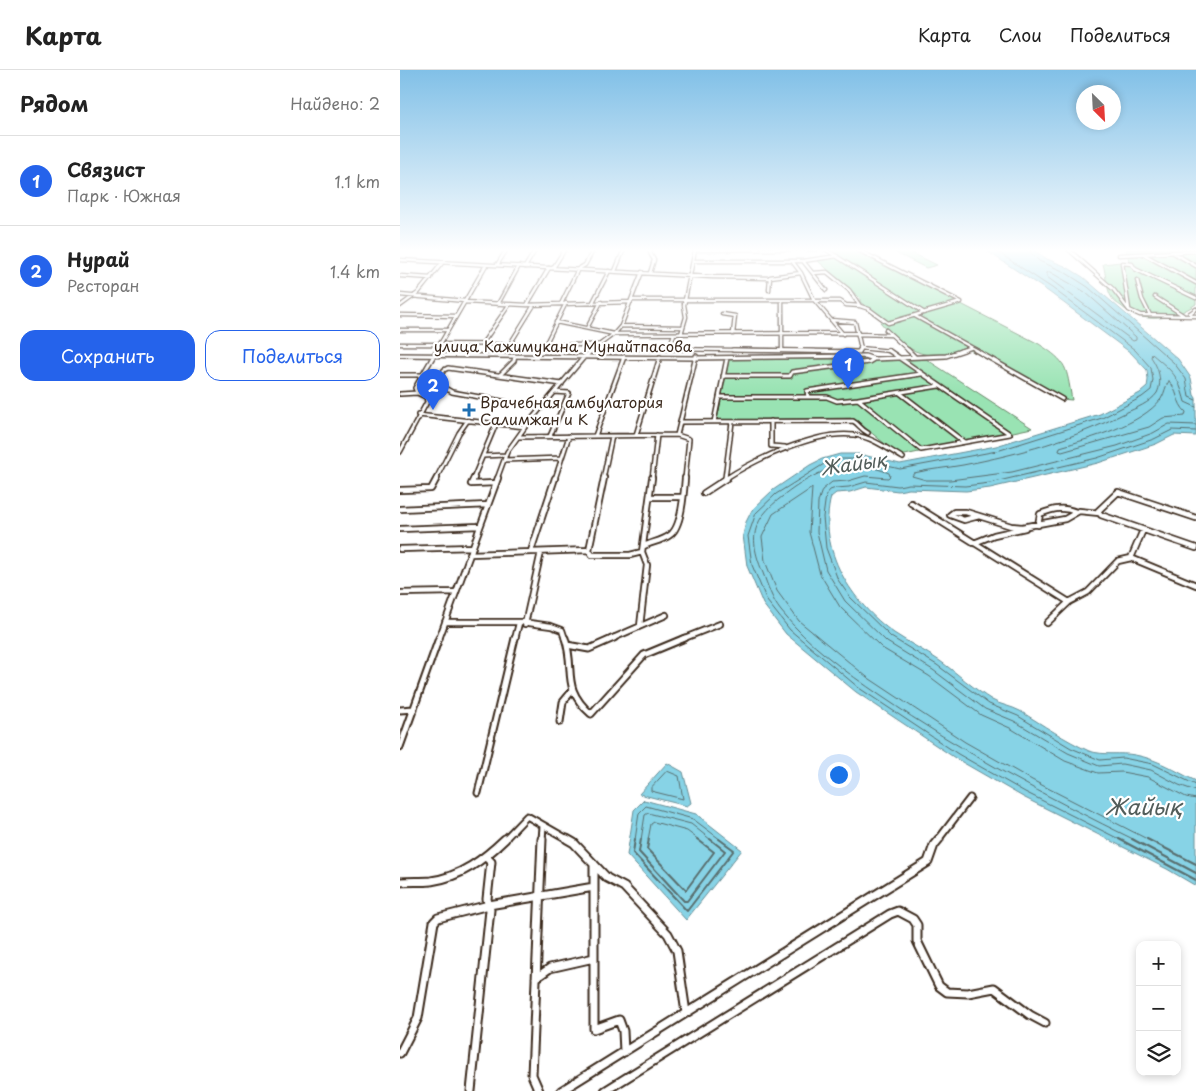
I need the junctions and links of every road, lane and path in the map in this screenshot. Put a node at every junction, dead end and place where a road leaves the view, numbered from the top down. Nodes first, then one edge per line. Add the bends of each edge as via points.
1 (412, 297) edge
2 (418, 297) edge
3 (467, 297) edge
4 (502, 297) edge
5 (532, 297) edge
6 (565, 297) edge
7 (596, 297) edge
8 (633, 297) edge
9 (686, 297) edge
10 (813, 297) edge
11 (854, 297) edge
12 (899, 297) edge
13 (950, 297) edge
14 (1119, 297) edge
15 (1127, 297) edge
16 (1141, 297) edge
17 (1155, 297) dead end
18 (685, 300) junction
19 (631, 301) junction
20 (782, 301) junction
21 (815, 301) junction
22 (464, 302) junction
23 (594, 302) junction
24 (601, 302) junction
25 (498, 304) junction
26 (561, 304) junction
27 (566, 304) junction
28 (509, 305) junction
29 (527, 305) junction
30 (534, 305) junction
31 (400, 306) edge
32 (860, 306) junction
33 (1196, 309) edge
34 (1129, 310) junction
35 (923, 312) junction
36 (722, 314) dead end
37 (400, 315) edge
38 (1150, 315) junction
39 (456, 316) junction
40 (915, 316) junction
41 (1186, 316) junction
42 (1195, 316) edge
43 (831, 320) junction
44 (556, 322) junction
45 (621, 326) junction
46 (682, 327) junction
47 (587, 328) junction
48 (400, 330) edge
49 (448, 330) junction
50 (886, 330) dead end
51 (614, 334) junction
52 (674, 334) junction
53 (681, 334) junction
54 (733, 334) junction
55 (783, 334) junction
56 (843, 334) junction
57 (858, 334) junction
58 (890, 335) junction
59 (400, 344) edge
60 (440, 344) junction
61 (482, 344) junction
62 (510, 344) junction
63 (545, 344) junction
64 (600, 345) junction
65 (595, 348) junction
66 (970, 348) junction
67 (669, 349) junction
68 (697, 349) junction
69 (860, 349) junction
70 (782, 350) junction
71 (400, 356) edge
72 (434, 356) junction
73 (515, 356) junction
74 (696, 356) junction
75 (584, 357) junction
76 (624, 357) junction
77 (660, 357) junction
78 (897, 357) junction
79 (915, 357) junction
80 (727, 358) junction
81 (874, 359) junction
82 (400, 374) edge
83 (921, 374) junction
84 (422, 375) junction
85 (500, 375) junction
86 (723, 376) junction
87 (562, 384) junction
88 (939, 386) junction
89 (415, 388) junction
90 (434, 388) junction
91 (555, 392) junction
92 (416, 393) junction
93 (900, 393) junction
94 (400, 394) edge
95 (406, 394) junction
96 (719, 397) junction
97 (808, 397) junction
98 (858, 398) junction
99 (427, 399) junction
100 (1062, 399) dead end
101 (541, 408) junction
102 (418, 415) junction
103 (468, 420) junction
104 (771, 421) junction
105 (680, 422) junction
106 (714, 422) junction
107 (732, 422) junction
108 (496, 424) junction
109 (525, 427) junction
110 (868, 433) dead end
111 (636, 434) junction
112 (657, 435) junction
113 (677, 435) junction
114 (550, 436) junction
115 (569, 436) junction
116 (595, 436) junction
117 (612, 436) junction
118 (518, 437) junction
119 (964, 442) junction
120 (787, 449) junction
121 (400, 452) edge
122 (483, 456) junction
123 (505, 458) junction
124 (562, 458) junction
125 (903, 458) dead end
126 (725, 478) junction
127 (496, 483) junction
128 (400, 490) edge
129 (704, 493) dead end
130 (682, 496) junction
131 (650, 497) junction
132 (911, 503) dead end
133 (488, 505) junction
134 (400, 508) edge
135 (1076, 512) junction
136 (1100, 514) junction
137 (978, 516) junction
138 (1196, 518) edge
139 (1038, 525) junction
140 (480, 526) junction
141 (1028, 527) junction
142 (400, 529) edge
143 (1143, 530) junction
144 (974, 543) junction
145 (644, 546) junction
146 (473, 547) junction
147 (1196, 548) edge
148 (400, 549) edge
149 (589, 550) junction
150 (531, 551) junction
151 (540, 552) junction
152 (642, 552) junction
153 (470, 554) junction
154 (1131, 558) junction
155 (1196, 585) edge
156 (456, 592) junction
157 (400, 593) edge
158 (1069, 602) junction
159 (666, 615) dead end
160 (445, 622) junction
161 (1047, 623) dead end
162 (522, 624) junction
163 (720, 624) dead end
164 (640, 626) junction
165 (567, 645) junction
166 (572, 691) junction
167 (414, 709) junction
168 (400, 710) edge
169 (560, 722) dead end
170 (400, 747) edge
171 (478, 794) dead end
172 (970, 798) dead end
173 (544, 826) junction
174 (486, 856) junction
175 (594, 864) junction
176 (400, 882) edge
177 (594, 888) junction
178 (540, 897) junction
179 (489, 905) junction
180 (594, 958) junction
181 (536, 978) junction
182 (686, 1013) junction
183 (1045, 1023) dead end
184 (624, 1052) junction
185 (400, 1054) edge
186 (469, 1090) edge
187 (539, 1091) edge
188 (561, 1091) edge
189 (605, 1091) edge

1 - 31 street
2 - 22 street
3 - 22 street
4 - 25 street
5 - 29 street
6 - 26 street
7 - 23 street
8 - 19 street
9 - 18 street
10 - 21 street
11 - 32 street
12 - 35 street
13 - 35 street via 961,302
14 - 34 street
15 - 34 street
16 - 38 street
17 - 41 street
18 - 19 street
18 - 20 street
18 - 46 street via 686,318
19 - 24 street
19 - 45 street
20 - 21 street
20 - 55 street
21 - 32 street via 840,301
21 - 43 street
22 - 25 street
22 - 39 street
23 - 24 street
23 - 27 street
24 - 47 street
25 - 28 street
26 - 27 street
26 - 30 street
27 - 44 street
28 - 29 street
28 - 61 street
29 - 30 street
30 - 62 street
32 - 40 street via 888,323
33 - 42 street via 1190,313
34 - 38 street
35 - 40 street
36 - 54 street via 735,316
37 - 39 street
38 - 41 street
39 - 49 street
40 - 66 street
41 - 42 street
43 - 56 street
43 - 57 street via 856,322
44 - 47 street
44 - 63 street
45 - 46 street
45 - 51 street
46 - 53 street
47 - 51 street
48 - 49 street
49 - 60 street
50 - 58 street
51 - 52 street
51 - 64 street
52 - 53 street
52 - 67 street
53 - 54 street
54 - 55 street
55 - 56 street
55 - 70 street
56 - 57 street
57 - 58 street
57 - 69 street
58 - 79 street
59 - 60 street, улица Кажимукана Мунайтпасова
60 - 61 street, улица Кажимукана Мунайтпасова
60 - 72 street
61 - 62 street, улица Кажимукана Мунайтпасова
62 - 63 street, улица Кажимукана Мунайтпасова
63 - 64 street, улица Кажимукана Мунайтпасова
64 - 65 street
65 - 67 street
65 - 75 street
66 - 79 street via 946,356
66 - 100 street
67 - 68 street
68 - 70 street
68 - 74 street
69 - 70 street via 855,352
69 - 78 street via 885,349
71 - 72 street, улица Кажимукана Мунайтпасова
72 - 73 street, улица Кажимукана Мунайтпасова
72 - 84 street
73 - 75 street, улица Кажимукана Мунайтпасова
73 - 85 street
74 - 77 street, улица Кажимукана Мунайтпасова
74 - 80 street, улица Кажимукана Мунайтпасова
74 - 105 street
75 - 76 street, улица Кажимукана Мунайтпасова
75 - 87 street
76 - 77 street, улица Кажимукана Мунайтпасова
76 - 116 street
77 - 111 street
78 - 79 street
78 - 81 street
78 - 83 street
80 - 81 street, улица Кажимукана Мунайтпасова via 865,356
80 - 86 street
81 - 86 street via 790,372 790,376
82 - 84 street
83 - 88 street
83 - 97 street via 807,392
84 - 89 street
85 - 87 street
85 - 90 street via 445,368
86 - 96 street
87 - 91 street
88 - 93 street
88 - 119 street via 1010,434
89 - 92 street
89 - 95 street
90 - 99 street
90 - 101 street
91 - 101 street
91 - 114 street via 569,393
92 - 95 street
92 - 99 street
93 - 98 street
93 - 119 street
94 - 95 street
96 - 97 street
96 - 106 street
97 - 98 street via 827,397 838,401
98 - 119 street via 921,450
99 - 102 street
101 - 109 street
102 - 103 street
102 - 121 street
103 - 108 street
103 - 128 street via 431,489
104 - 107 street
104 - 110 street via 853,421 860,430
104 - 120 street via 771,446
105 - 106 street
105 - 113 street
106 - 107 street
107 - 126 street
108 - 109 street
108 - 122 street
109 - 118 street
111 - 112 street
111 - 117 street
112 - 113 street
112 - 131 street
113 - 130 street via 689,439
114 - 115 street
114 - 118 street
115 - 116 street
115 - 124 street
116 - 117 street
117 - 149 street
118 - 123 street
120 - 125 street via 825,437 854,434
120 - 126 street
122 - 123 street
122 - 127 street via 471,484
123 - 124 street
123 - 127 street
124 - 150 street
126 - 129 street
127 - 133 street
130 - 131 street
130 - 145 street via 676,530
131 - 145 street
132 - 144 street
133 - 134 street
133 - 140 street
135 - 136 street
135 - 139 street
135 - 139 street via 1063,507 1049,510 1040,514
136 - 138 street via 1098,511 1118,492
136 - 143 street
137 - 137 street via 963,520 950,515 957,511
137 - 141 street via 1011,526
139 - 141 street
140 - 142 street
140 - 146 street
141 - 144 street
143 - 147 street
143 - 154 street
144 - 158 street
145 - 152 street
146 - 148 street
146 - 153 street
149 - 151 street
149 - 152 street via 592,555
150 - 151 street
150 - 153 street
151 - 162 street
152 - 164 street via 647,565
153 - 156 street
154 - 155 street
154 - 158 street via 1118,561 1084,595
156 - 157 street
156 - 160 street
158 - 161 street
159 - 164 street
160 - 162 street
160 - 167 street
162 - 165 street via 553,626 562,630
162 - 171 street
163 - 166 street via 644,655 591,714
164 - 165 street via 589,649
165 - 166 street
166 - 169 street via 563,702
167 - 168 street
167 - 170 street
172 - 182 street via 934,845 928,862
173 - 174 street via 527,816
173 - 175 street via 574,843
173 - 178 street
174 - 176 street via 476,864 433,881
174 - 179 street via 491,862
175 - 177 street
175 - 182 street via 607,878 624,887 668,934 678,951
177 - 178 street
177 - 180 street
178 - 179 street
178 - 181 street
179 - 185 street via 443,916 434,922 418,1018
179 - 186 street
180 - 181 street via 550,968
180 - 184 street via 594,1029 619,1020 622,1023
181 - 187 street via 532,1075
182 - 184 street
183 - 189 street via 994,988 962,993 947,992 939,986 917,941 917,925 907,914 898,911
184 - 188 street

